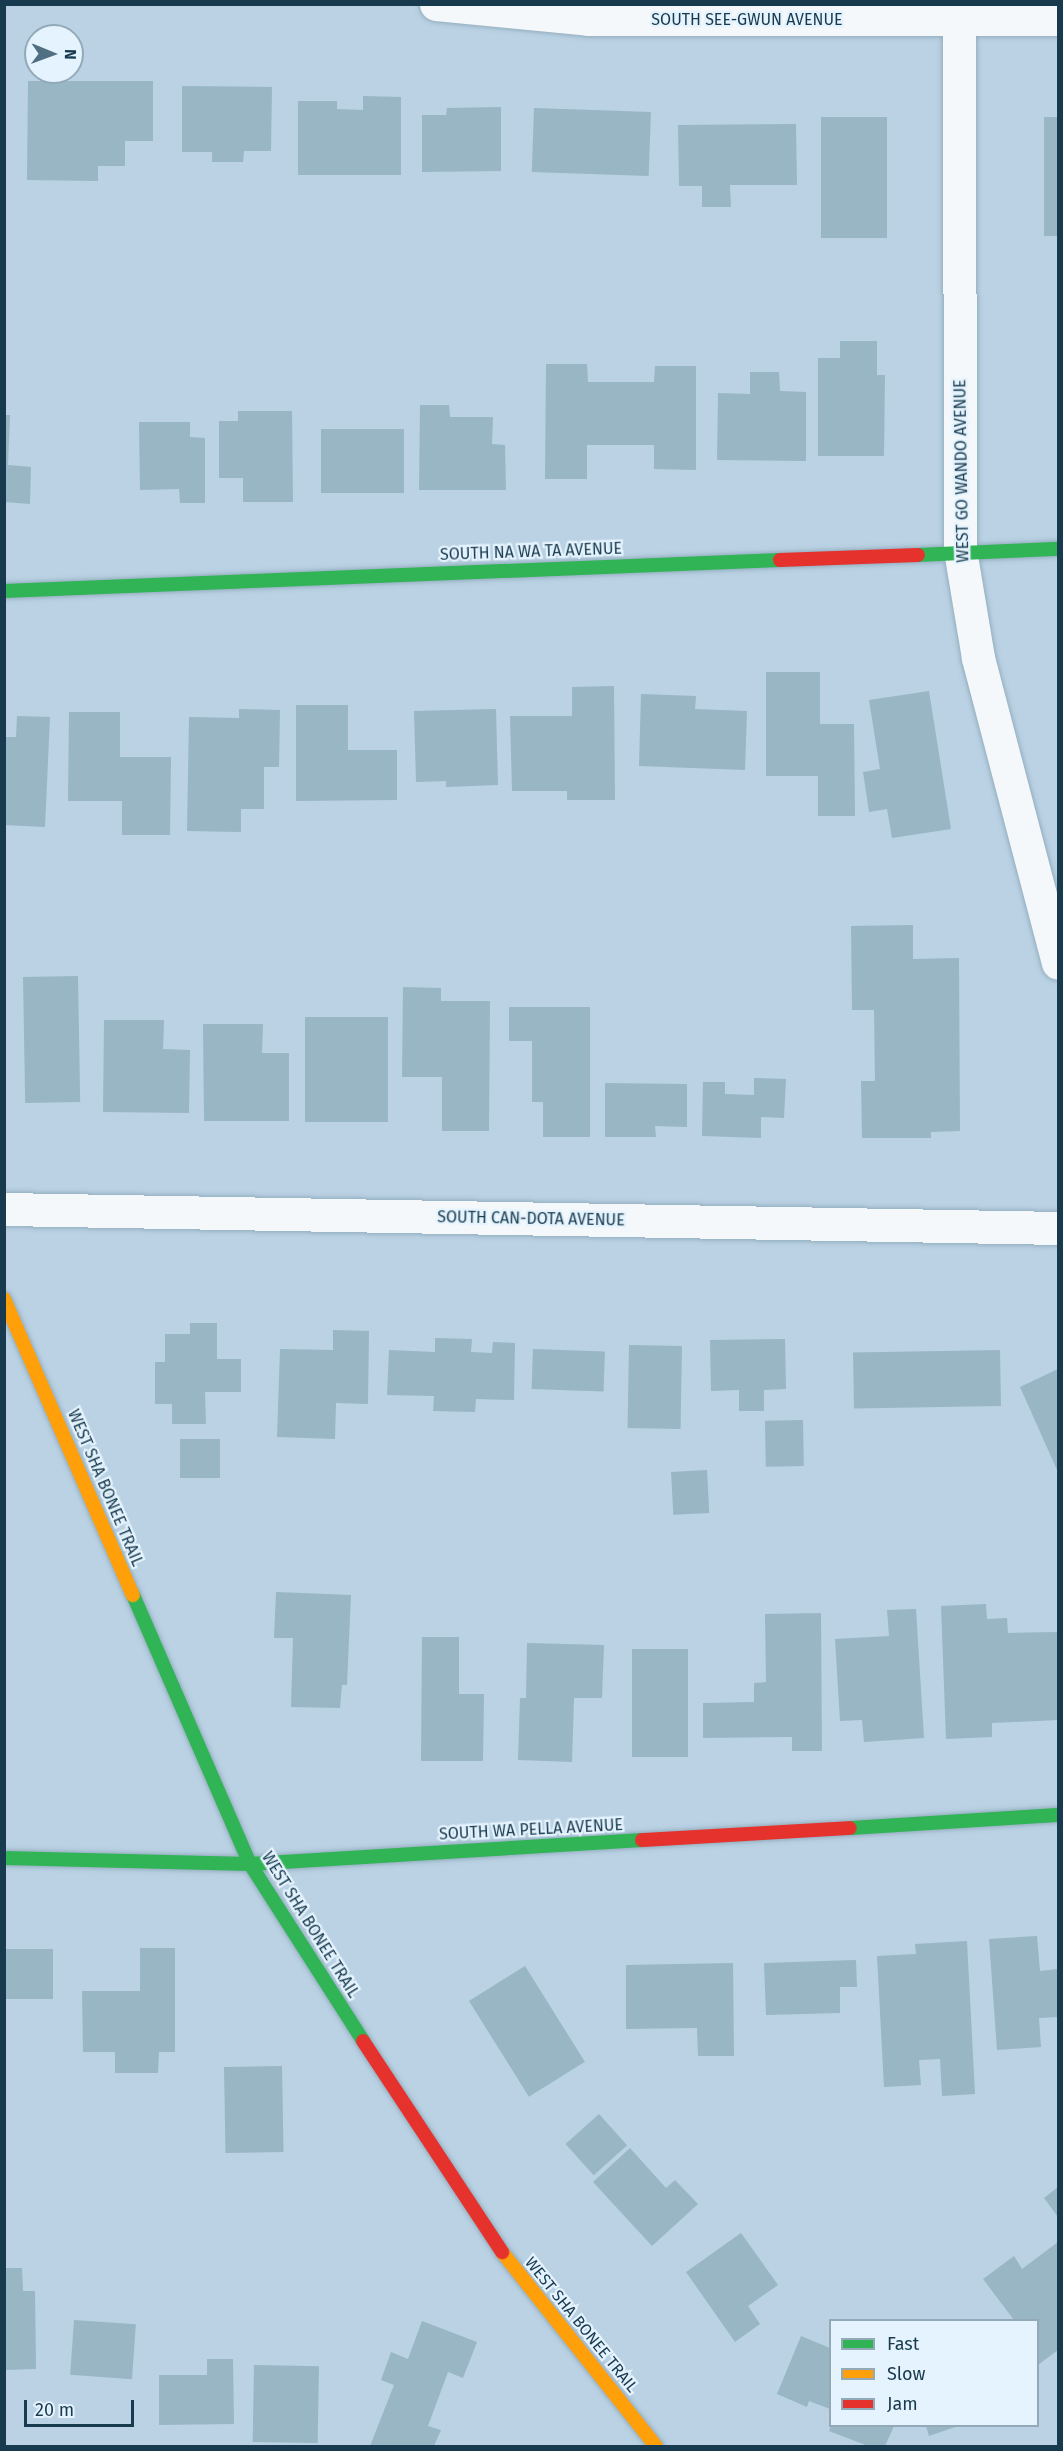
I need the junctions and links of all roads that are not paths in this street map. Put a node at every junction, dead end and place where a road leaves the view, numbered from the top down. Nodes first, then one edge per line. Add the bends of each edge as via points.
1 (436, 4) edge
2 (959, 13) edge
3 (1059, 19) edge
4 (1059, 549) edge
5 (960, 550) junction
6 (4, 591) edge
7 (1059, 963) edge
8 (4, 1209) edge
9 (1059, 1228) edge
10 (4, 1299) edge
11 (1059, 1815) edge
12 (4, 1858) edge
13 (250, 1864) junction
14 (656, 2446) edge

1 - 2 street, SOUTH SEE-GWUN AVENUE via 588,19
2 - 3 street, SOUTH SEE-GWUN AVENUE
2 - 5 street, WEST GO WANDO AVENUE
4 - 5 street, SOUTH NA WA TA AVENUE
5 - 6 street, SOUTH NA WA TA AVENUE
5 - 7 street, WEST GO WANDO AVENUE via 978,658
8 - 9 street, SOUTH CAN-DOTA AVENUE
10 - 13 street, WEST SHA BONEE TRAIL
11 - 13 street, SOUTH WA PELLA AVENUE
12 - 13 street, SOUTH WA PELLA AVENUE
13 - 14 street, WEST SHA BONEE TRAIL via 485,2231

